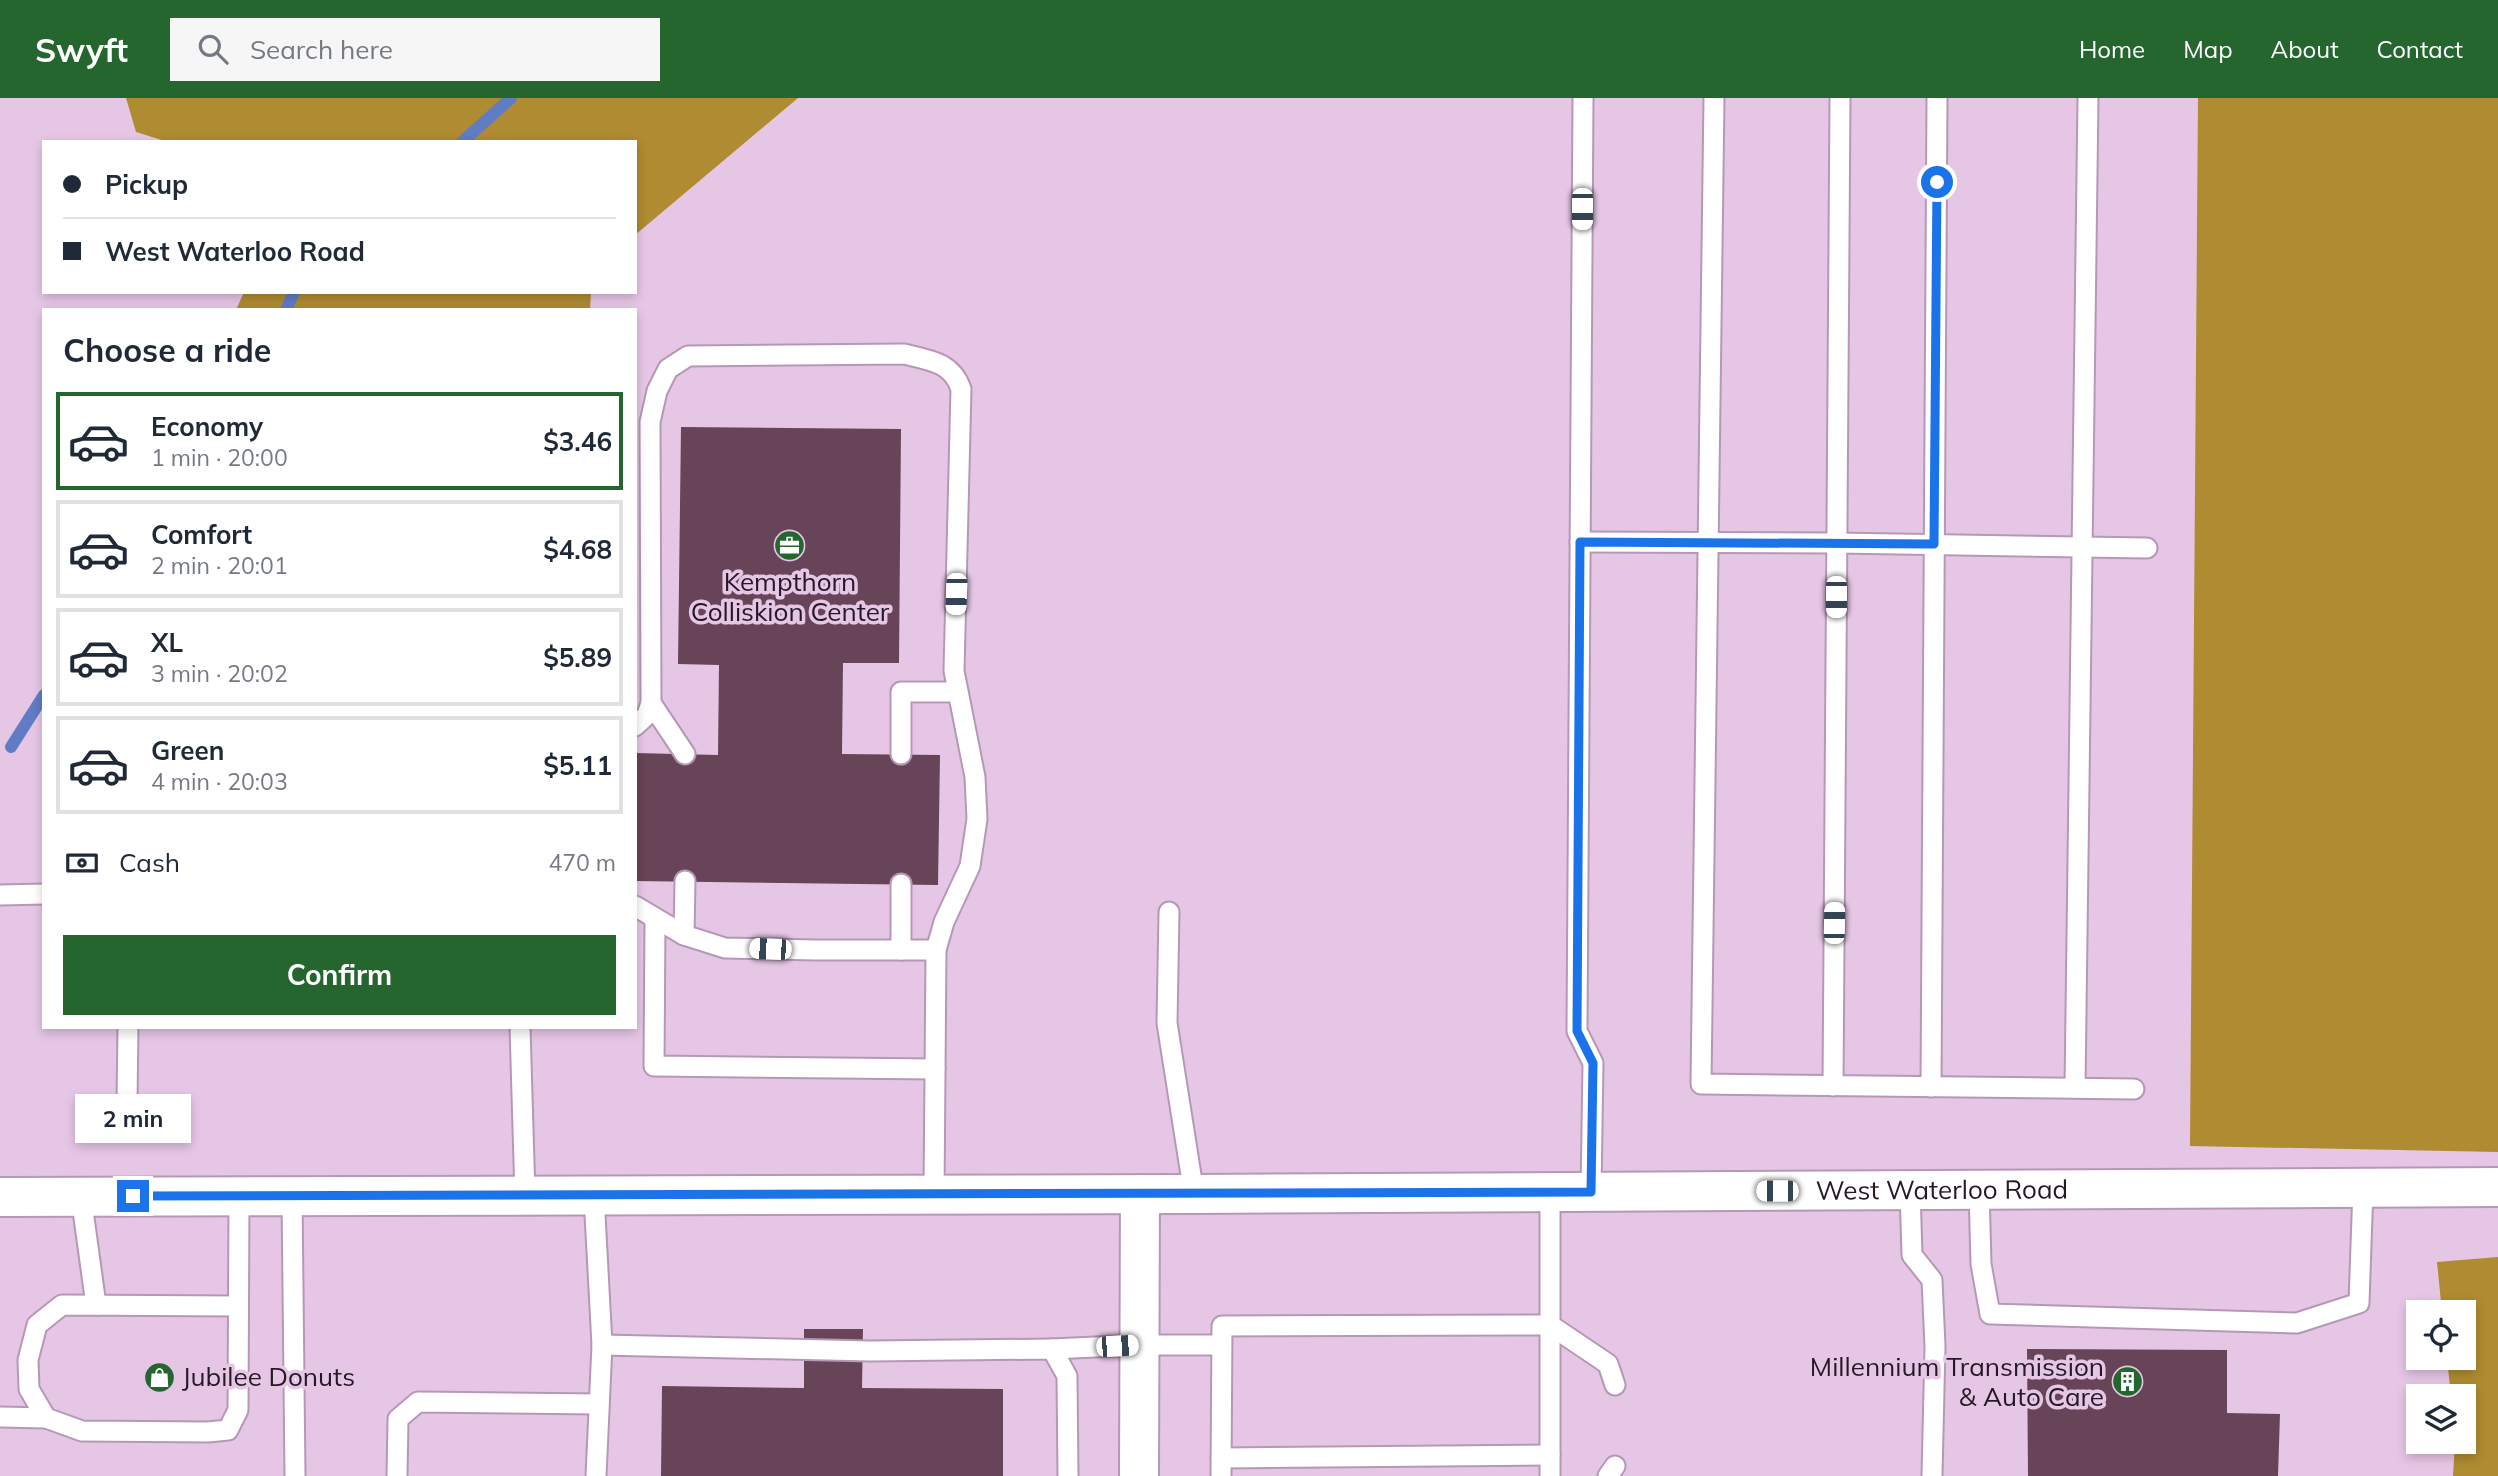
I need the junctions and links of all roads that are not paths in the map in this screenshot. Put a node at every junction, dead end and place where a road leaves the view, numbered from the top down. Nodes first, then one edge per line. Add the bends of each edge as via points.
1 (1583, 98) edge
2 (1714, 98) edge
3 (1840, 98) edge
4 (1937, 98) edge
5 (2088, 98) edge
6 (1580, 542) junction
7 (1708, 543) junction
8 (1837, 543) junction
9 (1934, 544) junction
10 (2082, 547) junction
11 (2147, 548) dead end
12 (958, 692) junction
13 (651, 703) junction
14 (637, 724) edge
15 (685, 754) dead end
16 (901, 754) dead end
17 (685, 881) dead end
18 (901, 884) dead end
19 (42, 894) edge
20 (0, 895) edge
21 (637, 907) edge
22 (1169, 912) dead end
23 (655, 918) junction
24 (684, 935) junction
25 (901, 950) junction
26 (936, 950) junction
27 (128, 1029) edge
28 (520, 1029) edge
29 (935, 1069) junction
30 (1833, 1086) junction
31 (1931, 1087) junction
32 (2075, 1088) junction
33 (2134, 1089) dead end
34 (127, 1101) dead end
35 (2498, 1187) edge
36 (2363, 1188) junction
37 (1910, 1190) junction
38 (1979, 1190) junction
39 (1550, 1192) junction
40 (1591, 1192) junction
41 (934, 1195) junction
42 (1140, 1195) junction
43 (1194, 1195) junction
44 (81, 1196) junction
45 (239, 1196) junction
46 (292, 1196) junction
47 (525, 1196) junction
48 (594, 1196) junction
49 (0, 1197) edge
50 (96, 1306) junction
51 (239, 1306) junction
52 (1550, 1325) junction
53 (602, 1345) junction
54 (1138, 1345) junction
55 (1221, 1345) junction
56 (1052, 1349) junction
57 (1615, 1385) dead end
58 (599, 1404) junction
59 (0, 1417) edge
60 (46, 1418) junction
61 (1550, 1455) junction
62 (1221, 1467) edge
63 (295, 1476) edge
64 (397, 1476) edge
65 (596, 1476) edge
66 (1068, 1476) edge
67 (1139, 1476) edge
68 (1550, 1476) edge
69 (1932, 1476) edge

1 - 6 lane
2 - 7 lane
3 - 8 lane
4 - 9 lane
5 - 10 lane
6 - 7 lane
6 - 40 lane via 1577,1031 1593,1063
7 - 8 lane
7 - 30 lane via 1701,1084
8 - 9 lane
8 - 30 lane
9 - 10 lane
9 - 31 lane
10 - 11 lane
10 - 32 lane
12 - 13 lane via 954,671 961,389 956,375 938,362 904,354 688,356 668,369 650,422
12 - 16 lane via 901,692
12 - 26 lane via 975,777 977,819 970,866
13 - 14 lane
13 - 15 lane
17 - 24 lane
18 - 25 lane
19 - 20 lane
21 - 23 lane
22 - 43 lane via 1167,1023
23 - 24 lane
23 - 29 lane via 653,1066
24 - 25 lane via 725,947
25 - 26 lane
26 - 29 lane
27 - 34 lane
28 - 47 lane
29 - 41 lane
30 - 31 lane
31 - 32 lane
32 - 33 lane
35 - 36 main road, West Waterloo Road
36 - 38 main road, West Waterloo Road
36 - 38 lane via 2359,1303 2297,1323 1990,1314 1981,1264
37 - 38 main road, West Waterloo Road
37 - 40 main road, West Waterloo Road
37 - 69 lane via 1912,1255 1932,1280 1936,1346
39 - 40 main road, West Waterloo Road
39 - 43 main road, West Waterloo Road
39 - 52 lane
41 - 42 main road, West Waterloo Road
41 - 48 main road, West Waterloo Road
42 - 43 main road, West Waterloo Road
42 - 54 main road
44 - 45 main road, West Waterloo Road
44 - 49 main road, West Waterloo Road
44 - 50 lane
45 - 46 main road, West Waterloo Road
45 - 51 lane
46 - 47 main road, West Waterloo Road
46 - 63 lane
47 - 48 main road, West Waterloo Road
48 - 53 lane
50 - 51 lane
50 - 60 lane via 62,1306 37,1325 28,1360 29,1389
51 - 60 lane via 238,1410 228,1430 82,1431
52 - 55 lane via 1222,1326
52 - 57 lane via 1608,1364
52 - 61 lane
53 - 56 lane via 870,1352
53 - 58 lane
54 - 55 lane
54 - 56 lane
54 - 67 main road
55 - 62 lane
56 - 66 lane via 1067,1376
58 - 64 lane via 418,1402 398,1419
58 - 65 lane
59 - 60 lane
61 - 62 lane
61 - 68 lane

